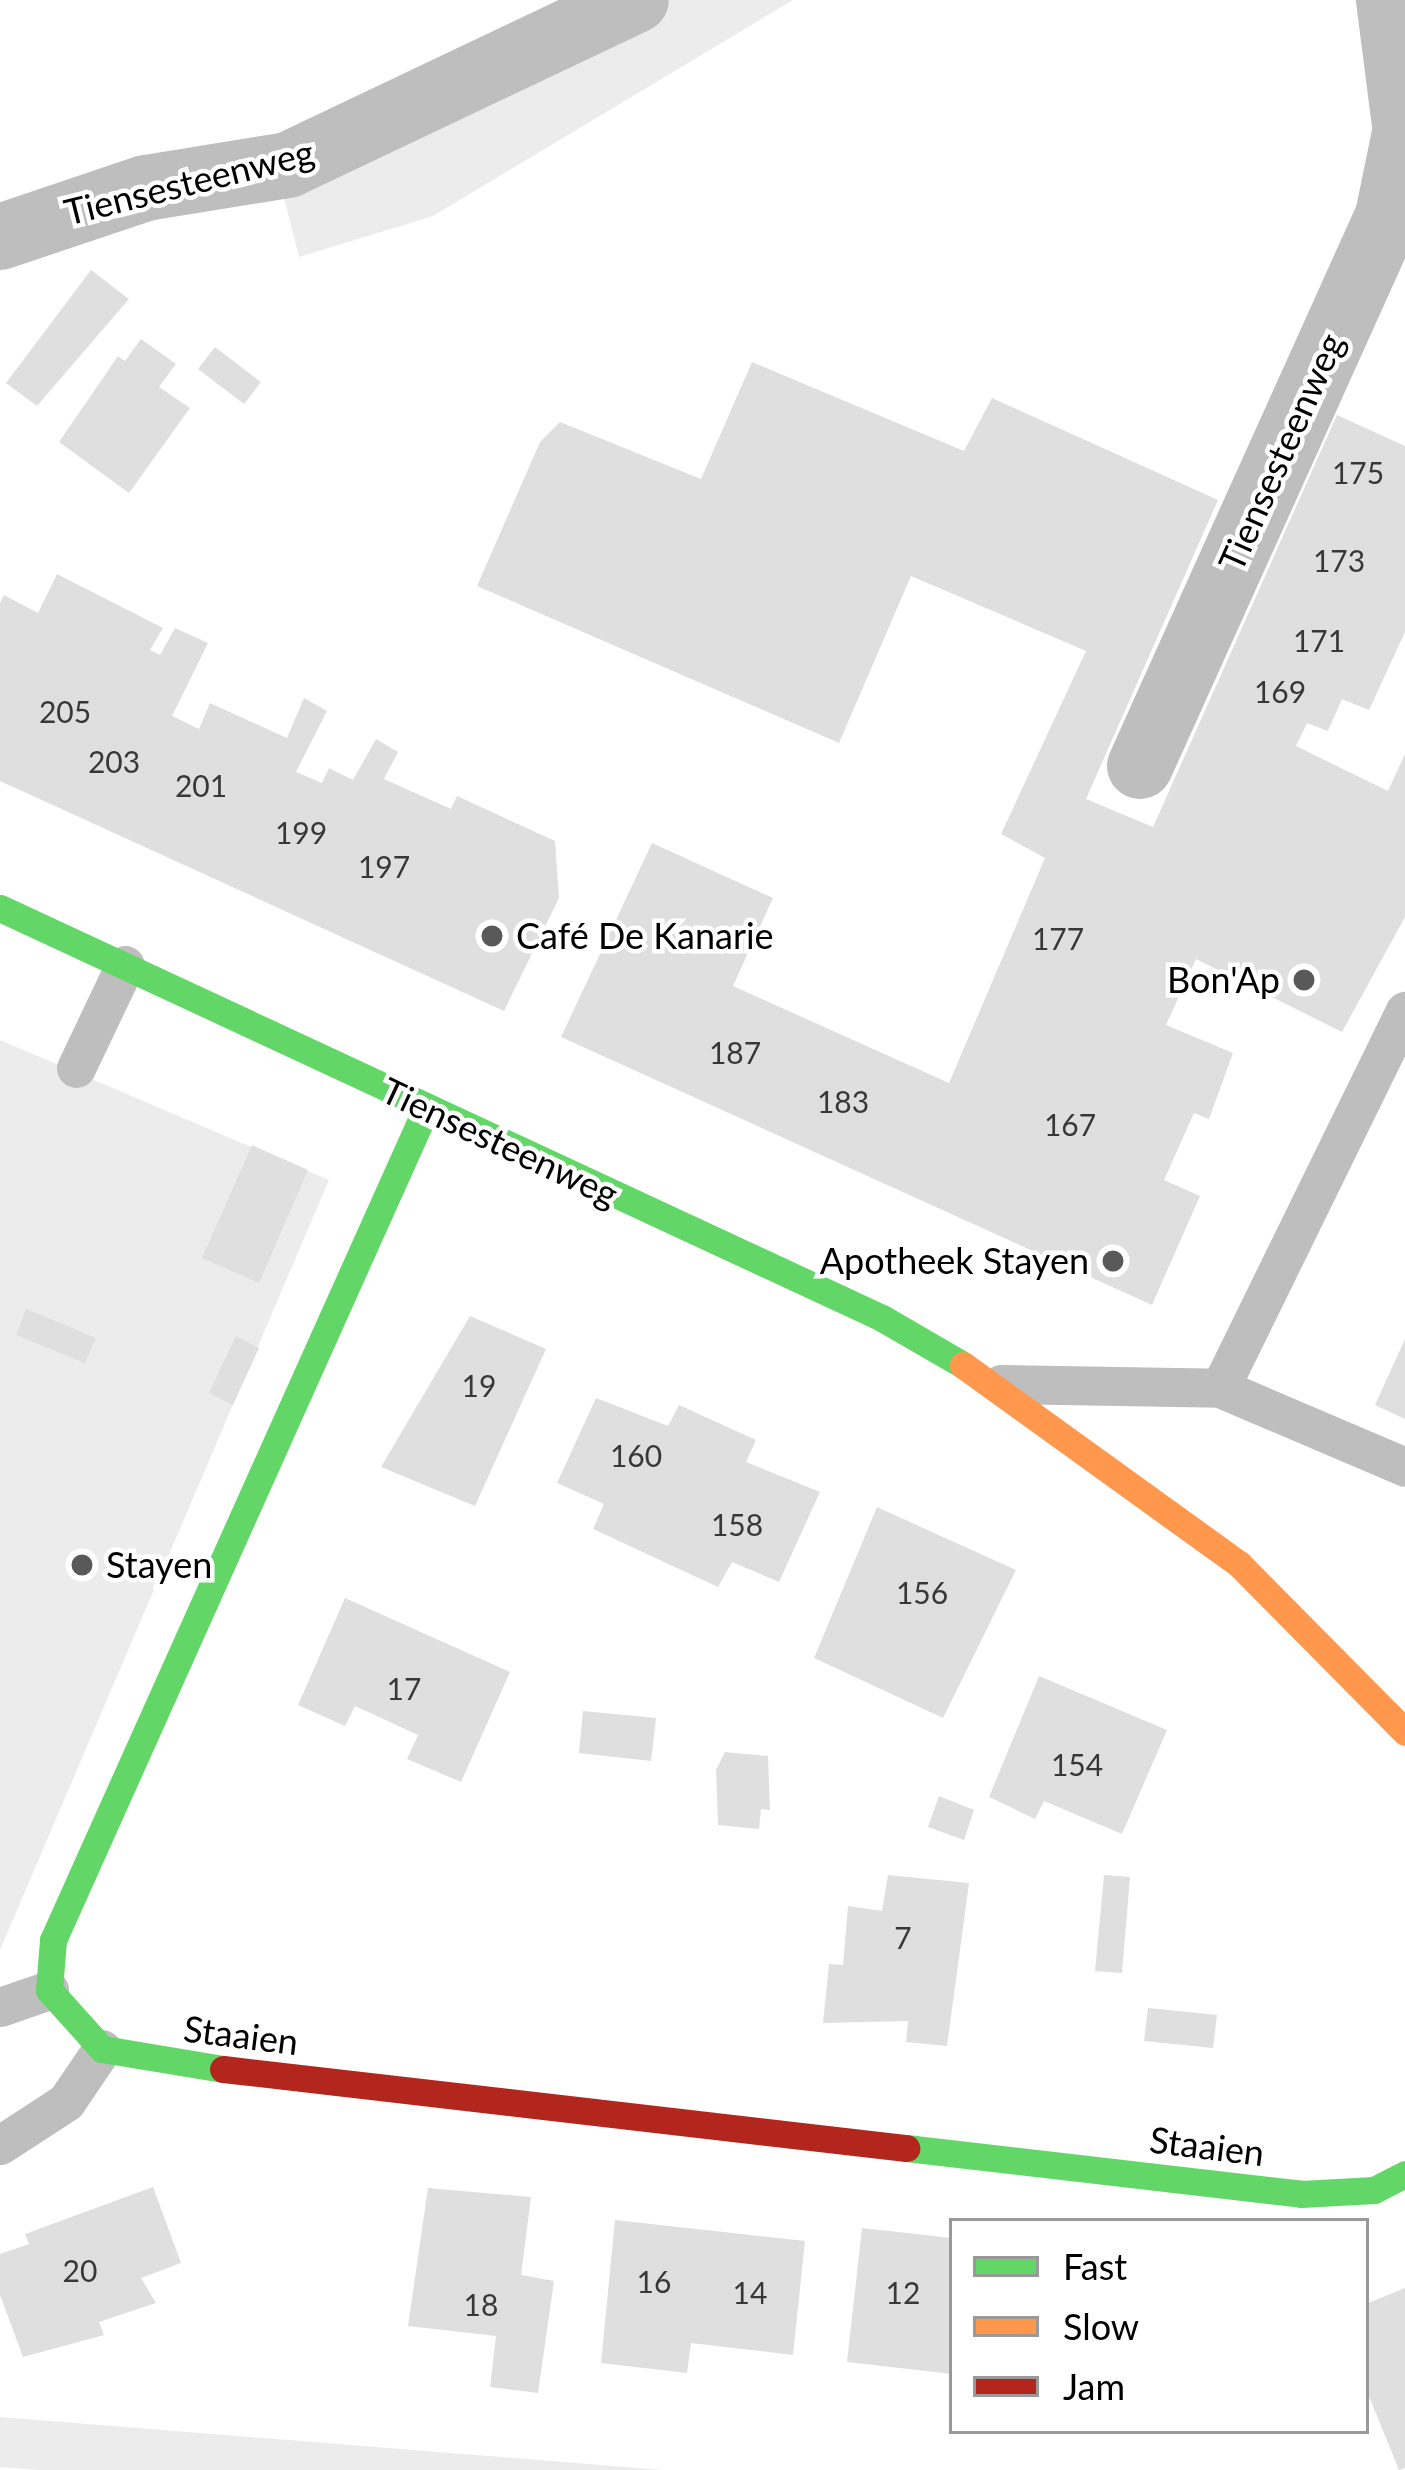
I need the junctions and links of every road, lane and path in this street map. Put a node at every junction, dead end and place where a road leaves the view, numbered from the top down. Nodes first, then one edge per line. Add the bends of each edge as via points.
1 (636, 0) edge
2 (1389, 0) edge
3 (1405, 129) edge
4 (0, 237) edge
5 (1140, 766) dead end
6 (0, 908) edge
7 (125, 965) junction
8 (1405, 1011) edge
9 (76, 1068) dead end
10 (426, 1109) junction
11 (996, 1384) junction
12 (1220, 1388) junction
13 (1405, 1467) edge
14 (1405, 1732) edge
15 (49, 1990) junction
16 (0, 2007) edge
17 (102, 2049) junction
18 (0, 2145) edge
19 (1405, 2174) edge

1 - 4 street, Tiensesteenweg via 288,165 123,193
2 - 3 street, Tiensesteenweg
3 - 5 street, Tiensesteenweg via 1388,216
6 - 7 street, Tiensesteenweg
7 - 9 lane
7 - 10 street, Tiensesteenweg
8 - 12 lane
10 - 11 street, Tiensesteenweg via 882,1318
10 - 15 street via 53,1940
11 - 12 lane, Tiensesteenweg
11 - 14 street, Tiensesteenweg via 1239,1564
12 - 13 lane, Tiensesteenweg
15 - 16 lane
15 - 17 street
17 - 18 lane via 66,2102
17 - 19 street, Staaien via 1301,2194 1374,2190

